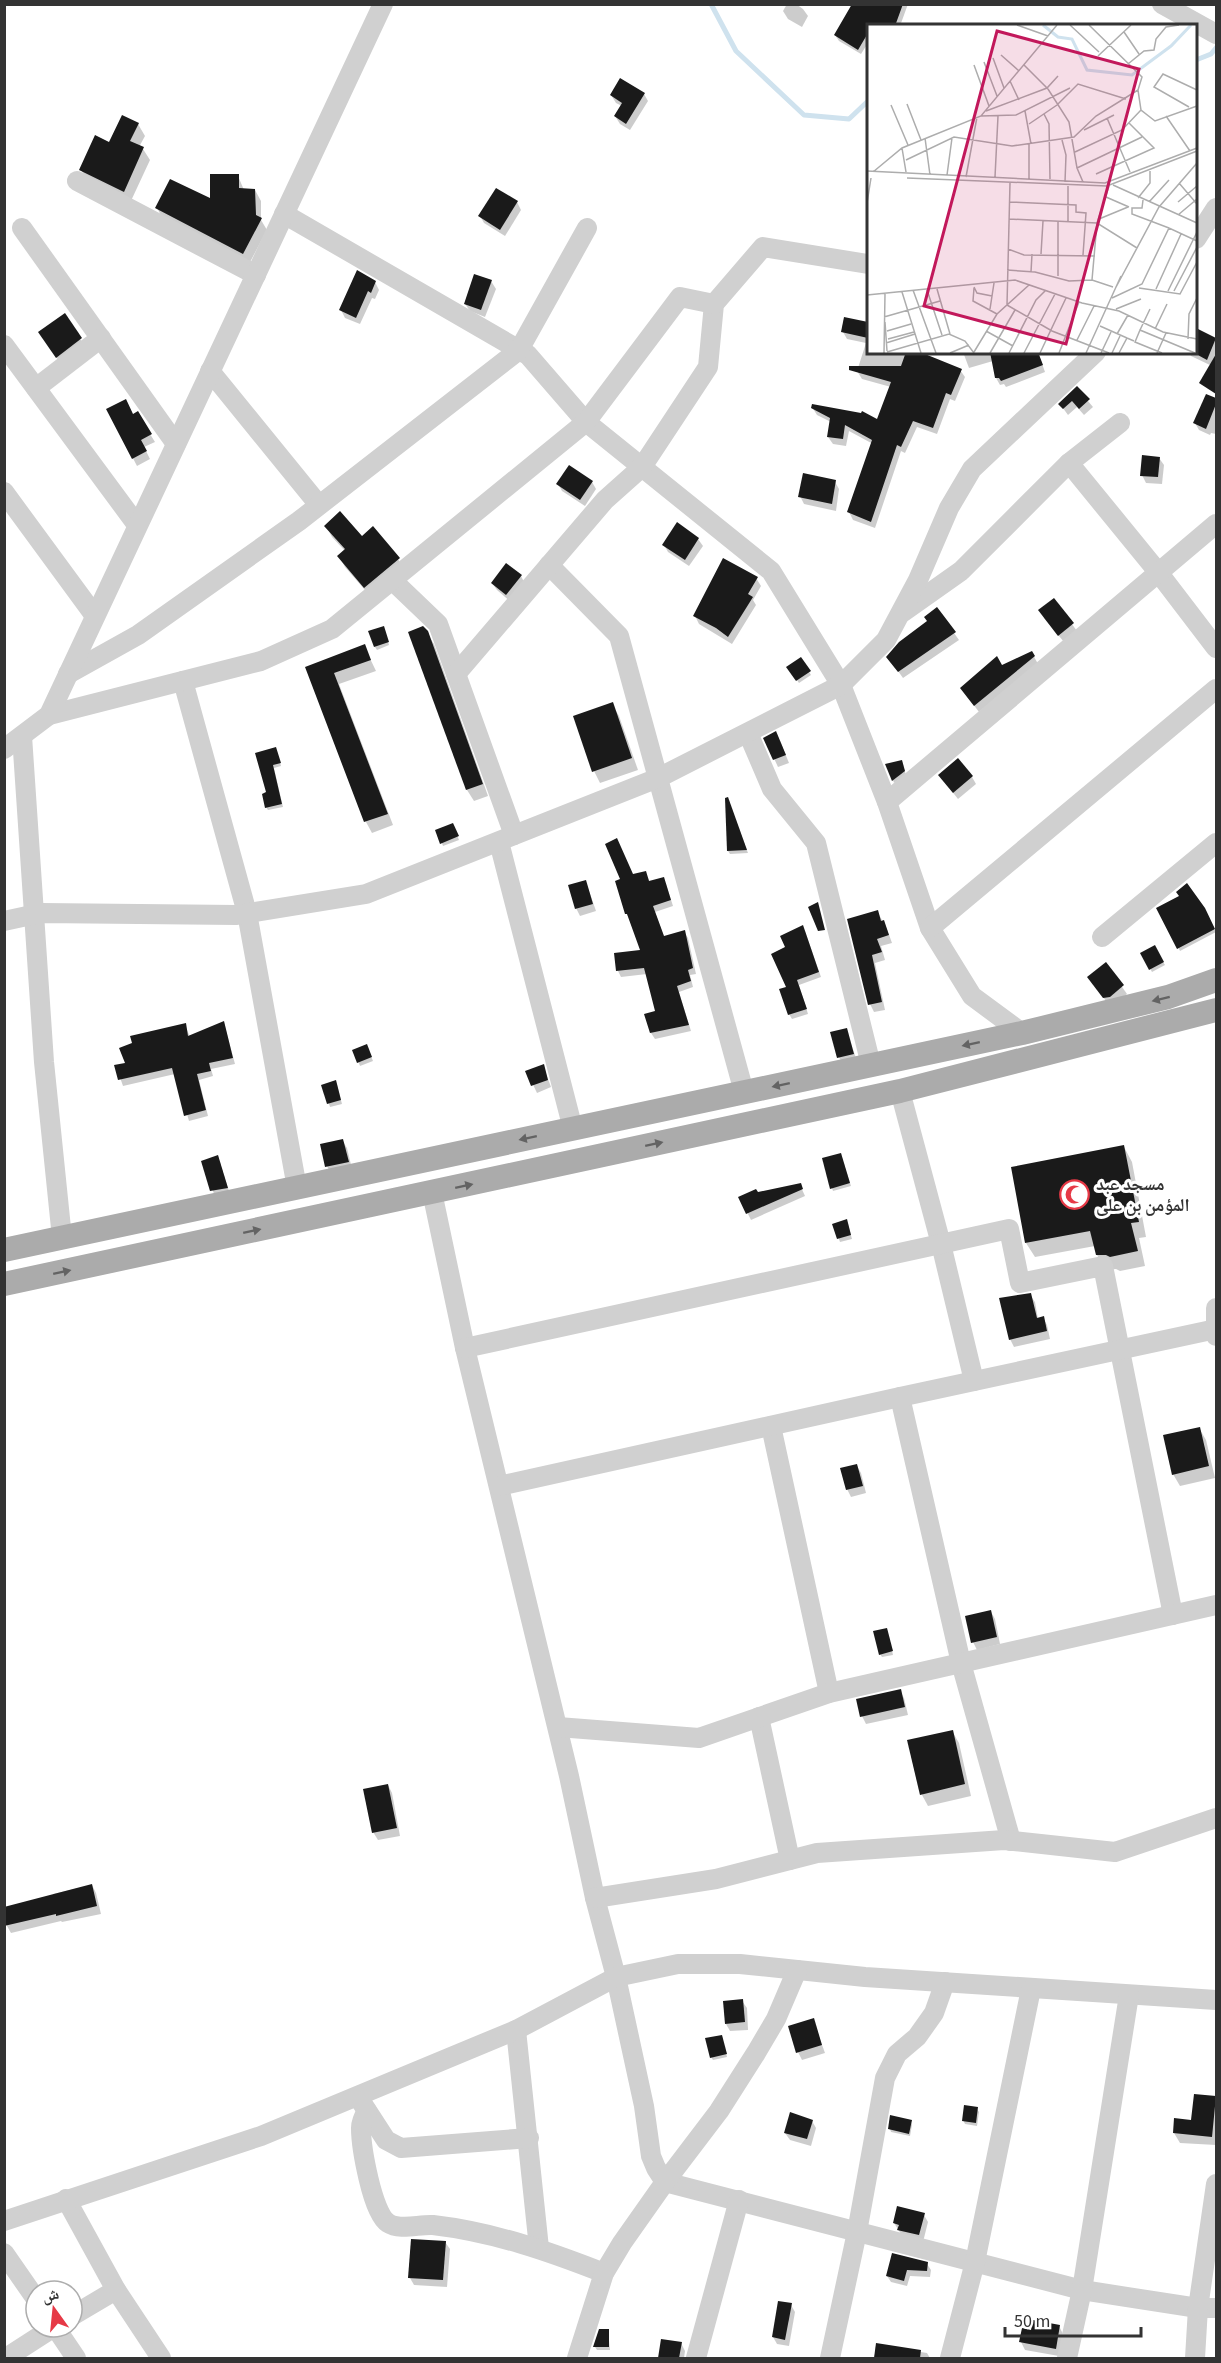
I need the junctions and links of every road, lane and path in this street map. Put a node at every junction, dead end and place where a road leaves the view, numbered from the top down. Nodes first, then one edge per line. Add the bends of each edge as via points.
1 (383, 4) edge
2 (1162, 4) edge
3 (1212, 31) edge
4 (77, 181) dead end
5 (1216, 208) edge
6 (284, 214) junction
7 (22, 228) dead end
8 (587, 228) dead end
9 (1197, 237) edge
10 (867, 264) edge
11 (255, 275) junction
12 (714, 304) junction
13 (100, 338) junction
14 (4, 345) edge
15 (519, 350) junction
16 (1094, 354) edge
17 (210, 371) junction
18 (36, 388) junction
19 (586, 422) junction
20 (1120, 423) dead end
21 (176, 444) junction
22 (1069, 463) junction
23 (642, 467) junction
24 (4, 492) edge
25 (319, 506) junction
26 (1216, 524) edge
27 (137, 525) junction
28 (549, 565) junction
29 (1158, 572) junction
30 (392, 580) junction
31 (901, 613) junction
32 (95, 616) junction
33 (1216, 648) edge
34 (456, 674) junction
35 (68, 675) junction
36 (183, 681) junction
37 (841, 686) junction
38 (1216, 689) edge
39 (49, 715) junction
40 (748, 733) junction
41 (22, 736) junction
42 (4, 749) edge
43 (658, 778) junction
44 (887, 802) junction
45 (507, 838) junction
46 (1216, 843) edge
47 (248, 913) junction
48 (32, 915) junction
49 (4, 921) edge
50 (930, 928) junction
51 (1102, 937) dead end
52 (1216, 980) edge
53 (1216, 1010) edge
54 (1022, 1033) junction
55 (871, 1065) junction
56 (744, 1092) junction
57 (900, 1092) junction
58 (573, 1129) junction
59 (297, 1188) junction
60 (432, 1192) junction
61 (62, 1238) junction
62 (941, 1244) junction
63 (4, 1250) edge
64 (4, 1284) edge
65 (1216, 1308) edge
66 (1216, 1331) edge
67 (465, 1348) junction
68 (1120, 1350) junction
69 (974, 1381) junction
70 (900, 1397) junction
71 (771, 1426) junction
72 (499, 1486) junction
73 (1216, 1605) edge
74 (1173, 1615) junction
75 (962, 1663) junction
76 (829, 1693) junction
77 (759, 1717) junction
78 (558, 1727) junction
79 (1216, 1818) edge
80 (1011, 1841) junction
81 (790, 1860) junction
82 (595, 1898) junction
83 (797, 1970) junction
84 (616, 1977) junction
85 (945, 1982) junction
86 (1031, 1989) junction
87 (1129, 1995) junction
88 (1216, 2000) edge
89 (516, 2030) junction
90 (362, 2104) junction
91 (529, 2138) junction
92 (665, 2181) junction
93 (1216, 2184) edge
94 (66, 2199) junction
95 (739, 2200) junction
96 (4, 2222) edge
97 (857, 2232) junction
98 (538, 2248) junction
99 (4, 2253) edge
100 (975, 2262) junction
101 (604, 2273) junction
102 (24, 2282) edge
103 (116, 2290) junction
104 (1082, 2290) junction
105 (1207, 2308) edge
106 (84, 2309) edge
107 (36, 2339) edge
108 (63, 2339) edge
109 (6, 2358) edge
110 (76, 2358) edge
111 (161, 2358) edge
112 (577, 2358) edge
113 (696, 2358) edge
114 (830, 2358) edge
115 (950, 2358) edge
116 (1067, 2358) edge
117 (1195, 2358) edge

1 - 6 street
2 - 3 street
4 - 11 street
5 - 9 street
6 - 11 street
6 - 15 street
7 - 13 street
8 - 15 street
10 - 12 street via 763,247
11 - 17 street
12 - 19 street via 680,297
12 - 23 street via 708,367
13 - 18 street
13 - 21 street
14 - 18 street
15 - 19 street via 528,355
15 - 25 street
16 - 31 street via 972,469 949,508
17 - 21 street
17 - 25 street
18 - 27 street
19 - 23 street
19 - 30 street
20 - 22 street
21 - 27 street
22 - 29 street
22 - 31 street via 961,571
23 - 28 street via 605,500
23 - 37 street via 771,571
24 - 32 street
25 - 35 street via 138,635
26 - 29 street
27 - 32 street
28 - 34 street
28 - 43 street via 619,636
29 - 33 street
29 - 44 street
30 - 34 street via 438,624
30 - 36 street via 332,629 261,661
31 - 37 street via 886,640
32 - 35 street
34 - 45 street
35 - 39 street
36 - 39 street
36 - 47 street
37 - 40 street
37 - 44 street
38 - 50 street
39 - 41 street
40 - 43 street
40 - 55 street via 772,789 816,843
41 - 42 street
41 - 48 street
43 - 45 street
43 - 56 street
44 - 50 street
45 - 47 street via 366,894
45 - 58 street
46 - 51 street
47 - 48 street
47 - 59 street
48 - 49 street
48 - 61 street
50 - 54 street via 972,996
52 -> 54 main road via 1168,997
53 - 57 main road
54 -> 55 main road
55 -> 56 main road
56 - 58 main road
60 -> 57 main road
57 - 62 street
58 -> 59 main road
59 - 61 main road
64 -> 60 main road
60 - 67 street
61 - 63 main road
62 - 67 street
62 - 68 street via 1009,1229 1020,1283 1103,1266
62 - 69 street
65 - 66 street
66 - 68 street
67 - 72 street
68 - 69 street
68 - 74 street
69 - 70 street
70 - 71 street
70 - 75 street
71 - 72 street
71 - 76 street
72 - 78 street
73 - 74 street
74 - 75 street
75 - 76 street
75 - 80 street
76 - 77 street
77 - 78 street via 699,1738
77 - 81 street
78 - 82 street
79 - 80 street via 1115,1852
80 - 81 street via 817,1853
81 - 82 street via 716,1879
82 - 84 street
83 - 84 street via 740,1964 678,1964
83 - 85 street
83 - 92 street via 756,2053 719,2111
84 - 89 street
84 - 92 street via 651,2156
85 - 86 street
85 - 97 street via 934,2013 917,2037 897,2054 885,2078
86 - 87 street
86 - 100 street
87 - 88 street
87 - 104 street
89 - 90 street
89 - 91 street
90 - 91 street via 386,2140 401,2148
90 - 94 street
90 - 98 street via 361,2135 372,2194 379,2214 388,2223 403,2227 431,2225
91 - 98 street
92 - 95 street
92 - 101 street
93 - 105 street
94 - 96 street
94 - 103 street
95 - 97 street
95 - 113 street
97 - 100 street
97 - 114 street
98 - 101 street
99 - 102 street
100 - 104 street
100 - 115 street
101 - 112 street
103 - 106 street
103 - 111 street
104 - 105 street
104 - 116 street
105 - 117 street
107 - 109 street
108 - 110 street

